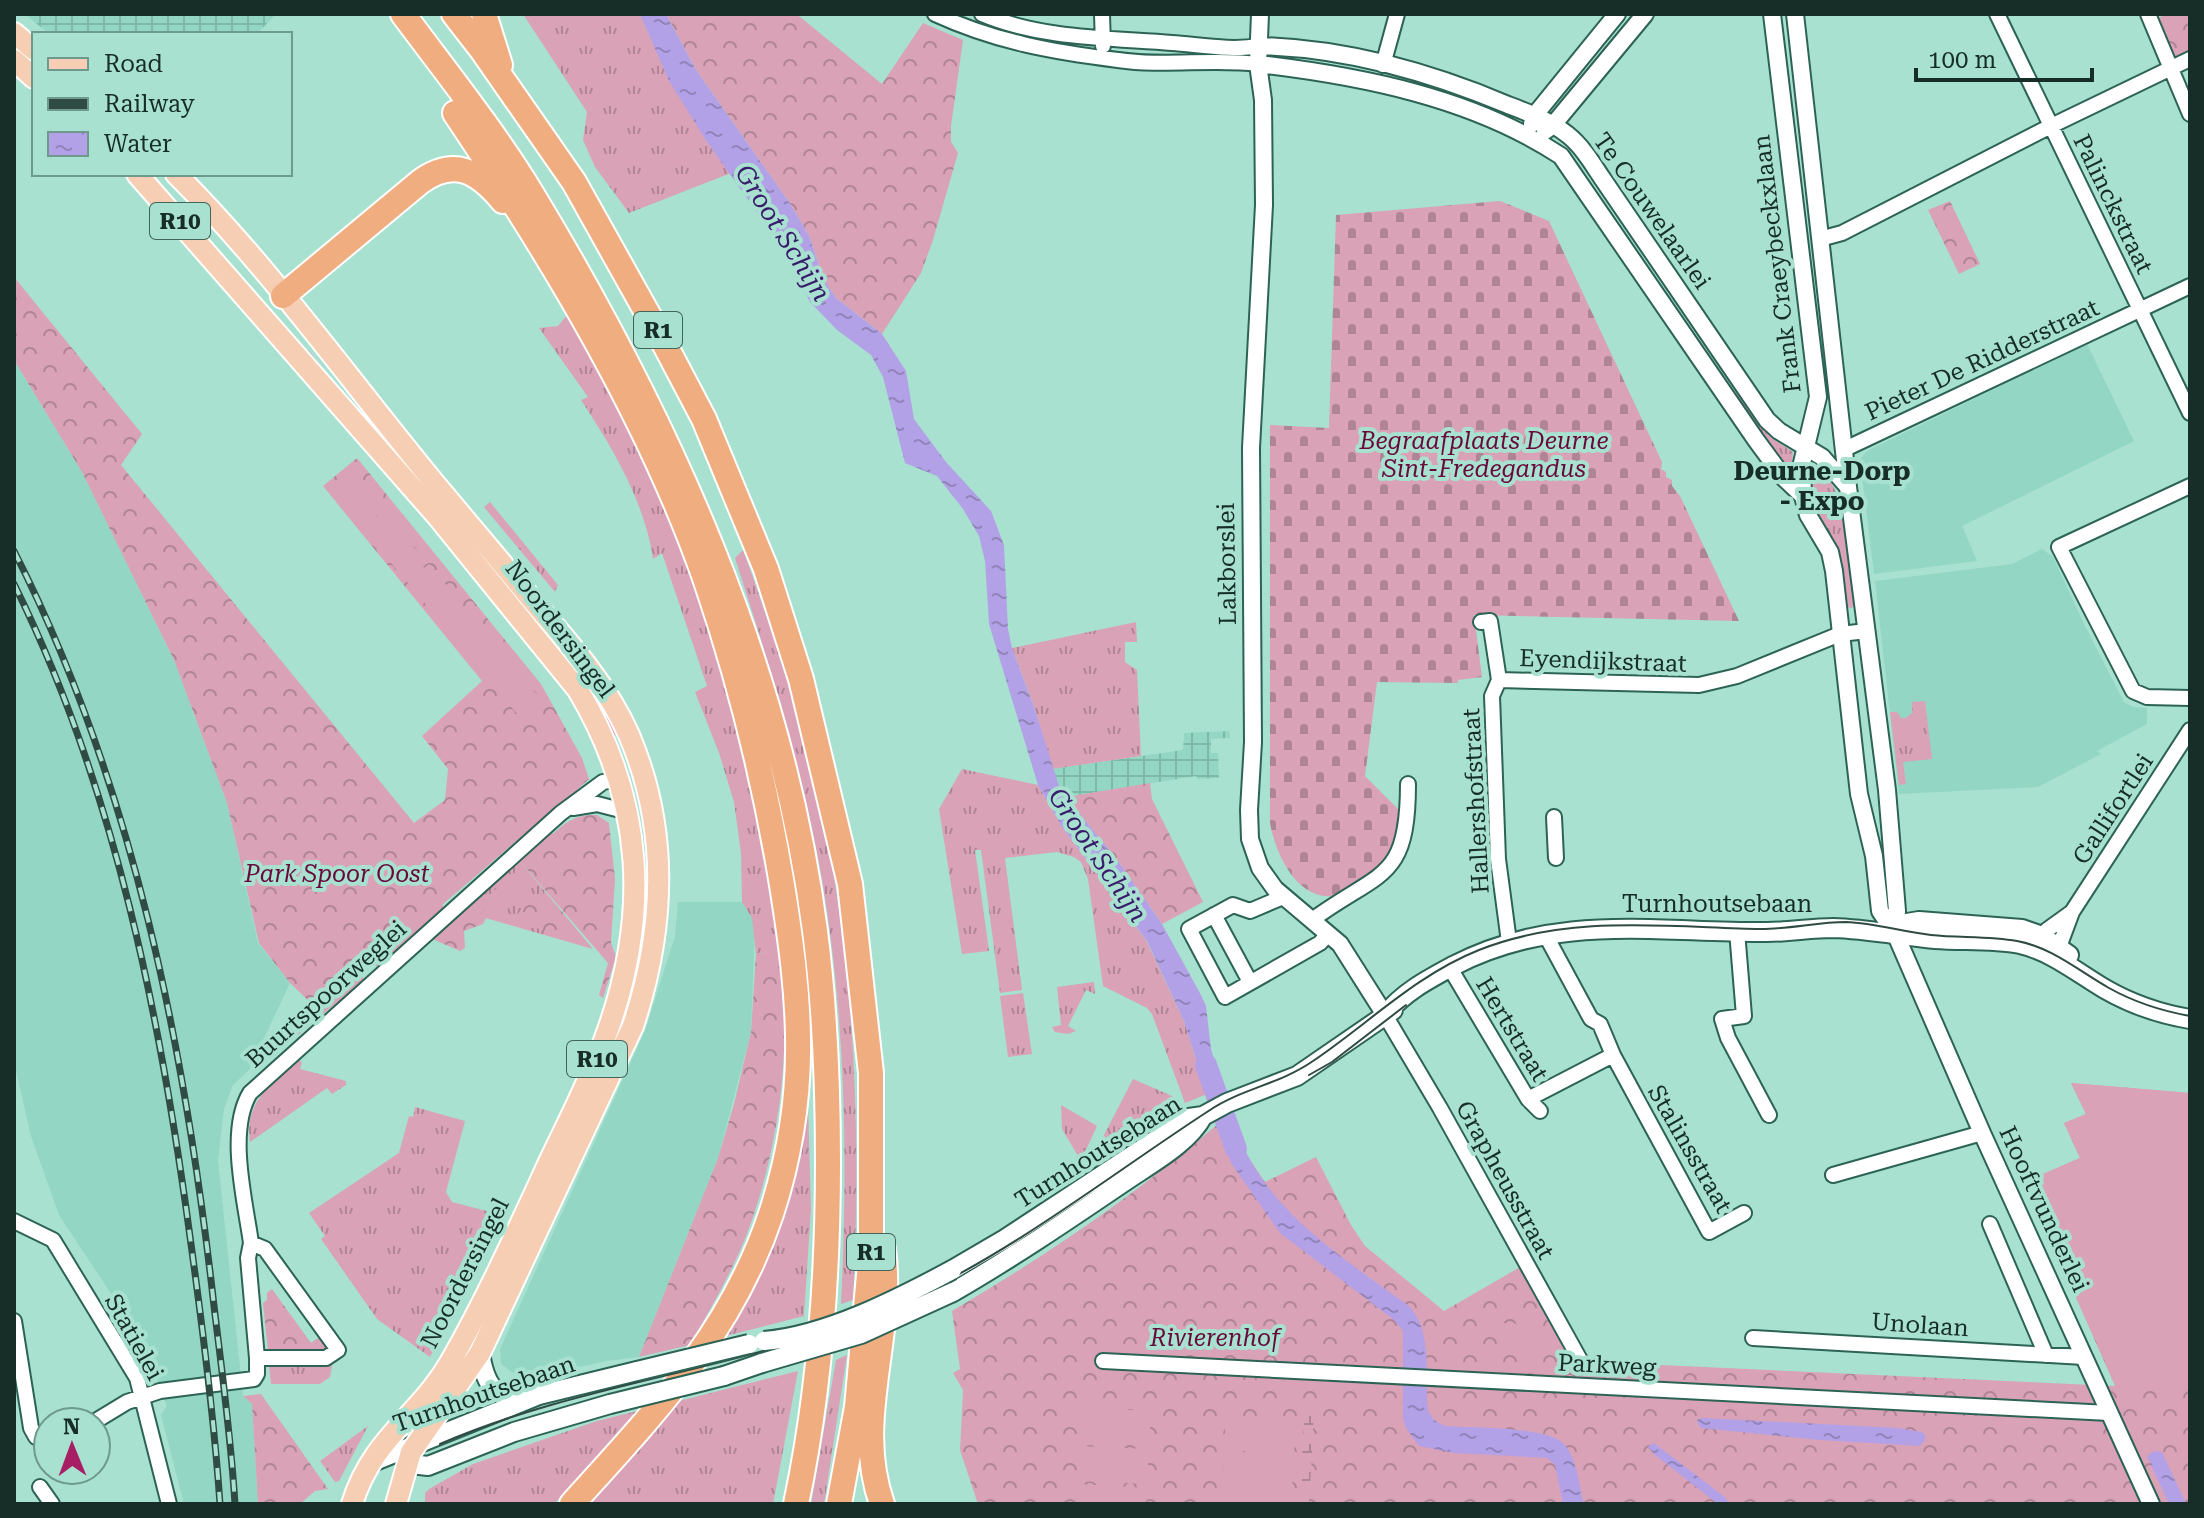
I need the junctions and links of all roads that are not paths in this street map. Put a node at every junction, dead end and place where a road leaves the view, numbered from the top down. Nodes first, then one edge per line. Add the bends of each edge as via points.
1 (403, 14) edge
2 (454, 14) edge
3 (484, 14) edge
4 (935, 14) edge
5 (1102, 14) edge
6 (1261, 14) edge
7 (1397, 14) edge
8 (1617, 14) edge
9 (1645, 14) edge
10 (1772, 14) edge
11 (1795, 14) edge
12 (1997, 14) edge
13 (2148, 14) edge
14 (982, 15) edge
15 (975, 32) junction
16 (14, 33) edge
17 (1103, 38) junction
18 (1209, 46) junction
19 (1263, 46) junction
20 (32, 48) edge
21 (1302, 50) junction
22 (1103, 57) junction
23 (2190, 59) edge
24 (14, 60) edge
25 (1209, 64) junction
26 (1263, 65) junction
27 (1383, 65) junction
28 (2169, 69) junction
29 (1302, 70) junction
30 (446, 71) junction
31 (32, 76) edge
32 (507, 86) junction
33 (2190, 114) edge
34 (1534, 116) junction
35 (1553, 125) junction
36 (2051, 126) junction
37 (1531, 138) junction
38 (139, 176) edge
39 (178, 176) edge
40 (1820, 239) junction
41 (1799, 241) junction
42 (545, 252) junction
43 (2190, 286) edge
44 (283, 296) junction
45 (2139, 310) junction
46 (262, 315) junction
47 (2190, 413) edge
48 (1806, 447) junction
49 (1845, 449) junction
50 (2190, 486) edge
51 (1848, 487) junction
52 (1803, 496) junction
53 (1481, 622) dead end
54 (1867, 631) junction
55 (1840, 634) junction
56 (1499, 680) junction
57 (2190, 698) edge
58 (2190, 730) edge
59 (620, 779) junction
60 (1408, 784) dead end
61 (628, 812) junction
62 (561, 813) junction
63 (1554, 817) dead end
64 (1890, 831) junction
65 (1868, 834) junction
66 (1556, 858) dead end
67 (1283, 897) junction
68 (2072, 912) junction
69 (1214, 915) junction
70 (1312, 920) junction
71 (1737, 931) junction
72 (1895, 933) junction
73 (1328, 934) junction
74 (1545, 934) junction
75 (1509, 942) junction
76 (2039, 943) junction
77 (2056, 953) junction
78 (1450, 968) junction
79 (1250, 982) junction
80 (2190, 1008) edge
81 (1385, 1015) junction
82 (2190, 1019) edge
83 (1613, 1055) junction
84 (1528, 1099) junction
85 (1214, 1110) junction
86 (1540, 1111) dead end
87 (1769, 1115) dead end
88 (1982, 1133) junction
89 (871, 1159) junction
90 (1833, 1175) dead end
91 (1744, 1213) dead end
92 (14, 1221) edge
93 (1990, 1224) dead end
94 (251, 1243) junction
95 (14, 1321) edge
96 (1753, 1338) dead end
97 (480, 1353) junction
98 (2046, 1355) junction
99 (2084, 1357) junction
100 (257, 1358) junction
101 (1103, 1361) dead end
102 (1584, 1367) dead end
103 (539, 1395) junction
104 (142, 1397) junction
105 (112, 1411) edge
106 (2109, 1413) junction
107 (399, 1424) junction
108 (32, 1430) edge
109 (409, 1450) junction
110 (370, 1463) junction
111 (40, 1487) dead end
112 (52, 1504) edge
113 (169, 1504) edge
114 (352, 1504) edge
115 (396, 1504) edge
116 (572, 1504) edge
117 (796, 1504) edge
118 (839, 1504) edge
119 (882, 1504) edge
120 (2151, 1504) edge

1 - 30 highway, R1
2 - 32 highway, R1
3 - 32 highway, R1
4 - 15 street
5 - 17 street
6 - 19 street
7 - 27 street
8 - 34 street
9 - 35 street
10 - 41 street, Frank Craeybeckxlaan
11 - 40 street, Frank Craeybeckxlaan
12 - 36 street, Palinckstraat
13 - 28 street
14 - 15 street
14 - 17 street
15 - 22 street
16 - 20 main road
17 - 18 street
17 - 22 street
18 - 19 street
18 - 25 street via 1215,54
19 - 21 street, Te Couwelaarlei
19 - 26 street, Lakborslei
21 - 27 street, Te Couwelaarlei
21 - 29 street
22 - 25 street
23 - 28 street
24 - 31 main road
25 - 26 street
26 - 29 street, Te Couwelaarlei
26 - 67 street, Lakborslei via 1263,252 1250,501 1249,827 1260,868
27 - 34 street, Te Couwelaarlei via 1430,76
28 - 33 street
28 - 36 street
29 - 37 street, Te Couwelaarlei via 1394,87
30 - 42 highway via 455,112
30 - 117 highway, R1 via 532,193 666,438 736,611 782,763 815,928 828,1075 828,1251 815,1404
32 - 89 highway, R1 via 574,182 644,304 704,419 766,569 801,679 850,884 871,1073
34 - 35 street, Te Couwelaarlei
34 - 37 street
35 - 37 street
35 - 48 street, Te Couwelaarlei via 1577,142 1767,420
36 - 40 street via 1842,233
36 - 45 street, Palinckstraat
37 - 52 street, Te Couwelaarlei via 1561,156 1756,440
38 - 46 main road, Noordersingel / R10
39 - 44 main road, Noordersingel / R10
40 - 41 street
40 - 49 street, Frank Craeybeckxlaan
41 - 48 street, Frank Craeybeckxlaan via 1818,397
42 - 44 highway via 490,186 469,172 442,169
42 - 116 highway via 628,402 705,579 770,814 800,1025 792,1134 770,1217 744,1280 695,1363
43 - 45 street, Pieter De Ridderstraat
44 - 46 main road
44 - 97 main road, Noordersingel / R10 via 602,687 628,734 653,820 659,906 641,1001
45 - 47 street, Palinckstraat
45 - 49 street, Pieter De Ridderstraat
46 - 59 main road, Noordersingel / R10 via 547,648 596,720
48 - 51 street, Te Couwelaarlei
48 - 52 street, Frank Craeybeckxlaan
49 - 51 street, Frank Craeybeckxlaan
50 - 57 street via 2059,547 2133,691 2147,697
51 - 54 street, Frank Craeybeckxlaan
52 - 55 street, Frank Craeybeckxlaan via 1830,552
53 - 56 street, Hallershofstraat via 1490,621
54 - 55 street, Eyendijkstraat
54 - 64 street, Frank Craeybeckxlaan
55 - 56 street, Eyendijkstraat via 1737,676 1699,685
55 - 65 street, Frank Craeybeckxlaan
56 - 75 street, Hallershofstraat via 1492,696 1498,859
58 - 68 street, Gallifortlei
59 - 61 main road, Noordersingel / R10
59 - 62 street, Buurtspoorweglei via 603,782
60 - 70 street via 1405,834 1393,863
61 - 62 street via 588,804
61 - 107 main road, Noordersingel / R10 via 636,885 632,929 625,976 605,1041 460,1344
62 - 94 street, Buurtspoorweglei via 250,1093 239,1141
63 - 66 street
64 - 65 street
64 - 72 street, Frank Craeybeckxlaan
65 - 72 street, Frank Craeybeckxlaan via 1880,911
67 - 69 street via 1250,911 1233,905
67 - 70 street, Lakborslei
68 - 76 street, Gallifortlei
68 - 77 street, Gallifortlei
69 - 79 street
69 - 79 street via 1189,929 1225,997
70 - 73 street, Lakborslei
71 - 72 main road, Turnhoutsebaan via 1831,928
71 - 74 main road, Turnhoutsebaan via 1618,927
71 - 87 street via 1744,1016 1722,1019
72 - 76 main road, Turnhoutsebaan
72 - 88 street, Hooftvunderlei
73 - 79 street
73 - 81 street, Lakborslei via 1340,944
74 - 75 main road, Turnhoutsebaan
74 - 83 street, Stalinsstraat
75 - 78 main road, Turnhoutsebaan
76 - 77 main road, Turnhoutsebaan
77 - 80 main road, Turnhoutsebaan via 2132,991
77 - 82 main road, Turnhoutsebaan via 2126,999
78 - 81 main road, Turnhoutsebaan via 1401,996
78 - 84 street, Hertstraat
81 - 85 main road, Turnhoutsebaan via 1318,1065
81 - 102 street, Grapheusstraat
83 - 84 street
83 - 91 street, Stalinsstraat via 1709,1232
84 - 86 street, Hertstraat
85 - 103 main road, Turnhoutsebaan, bridge via 1189,1118 1005,1239 912,1291 786,1338
85 - 109 main road, Turnhoutsebaan, bridge via 1196,1129 1041,1239 953,1292 870,1331 524,1429 428,1466 418,1466
88 - 90 street
88 - 99 street, Hooftvunderlei
89 - 118 highway, R1 via 871,1253 857,1407
89 - 119 highway via 885,1266 886,1300 870,1418 874,1480
92 - 104 street, Statielei via 53,1240 137,1378
93 - 98 street
94 - 100 street, Buurtspoorweglei
94 - 100 street via 265,1249 338,1350 326,1358
95 - 108 street
96 - 98 street, Unolaan
97 - 103 main road via 487,1378 500,1395
97 - 109 main road, Noordersingel / R10
98 - 99 street, Unolaan
99 - 106 street, Hooftvunderlei
100 - 104 street, Buurtspoorweglei via 254,1379
101 - 106 street, Parkweg
103 - 109 main road, Turnhoutsebaan
104 - 105 street
104 - 113 street, Statielei
106 - 120 street, Hooftvunderlei
107 - 109 main road
107 - 110 main road, Noordersingel / R10
109 - 110 main road, Turnhoutsebaan
109 - 115 main road, Noordersingel / R10
110 - 114 main road, Noordersingel / R10
111 - 112 street

